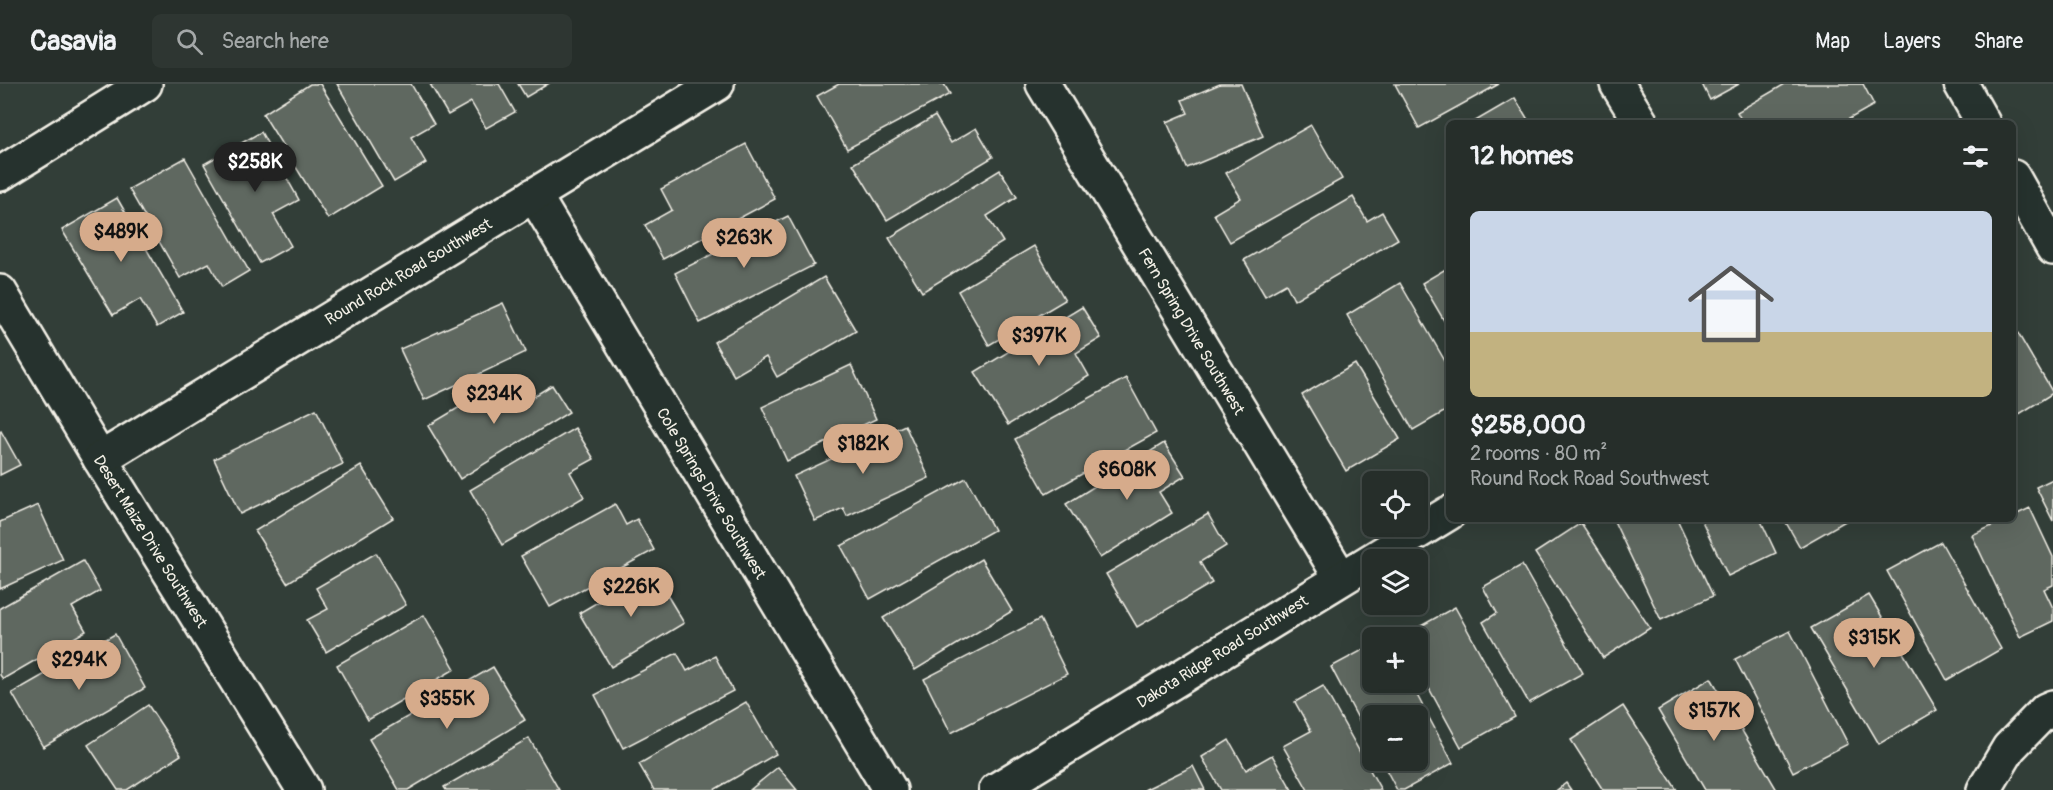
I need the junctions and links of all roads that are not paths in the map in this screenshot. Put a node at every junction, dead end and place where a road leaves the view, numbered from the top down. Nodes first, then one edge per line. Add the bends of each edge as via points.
1 (145, 84) edge
2 (717, 84) edge
3 (1043, 84) edge
4 (1617, 84) edge
5 (1961, 84) edge
6 (1639, 120) edge
7 (1981, 120) edge
8 (0, 174) edge
9 (2016, 182) edge
10 (534, 195) junction
11 (2053, 248) edge
12 (0, 292) edge
13 (100, 459) junction
14 (1446, 515) edge
15 (1341, 578) junction
16 (2053, 707) edge
17 (292, 786) edge
18 (890, 790) edge
19 (996, 790) edge
20 (1984, 790) edge

1 - 8 street
2 - 10 street, Round Rock Road Southwest
3 - 15 street, Fern Spring Drive Southwest
4 - 6 street
5 - 7 street
9 - 11 street
10 - 13 street, Round Rock Road Southwest
10 - 18 street, Cole Springs Drive Southwest
12 - 13 street, Desert Maize Drive Southwest
13 - 17 street, Desert Maize Drive Southwest
14 - 15 street, Dakota Ridge Road Southwest
15 - 19 street, Dakota Ridge Road Southwest
16 - 20 street via 2009,748

